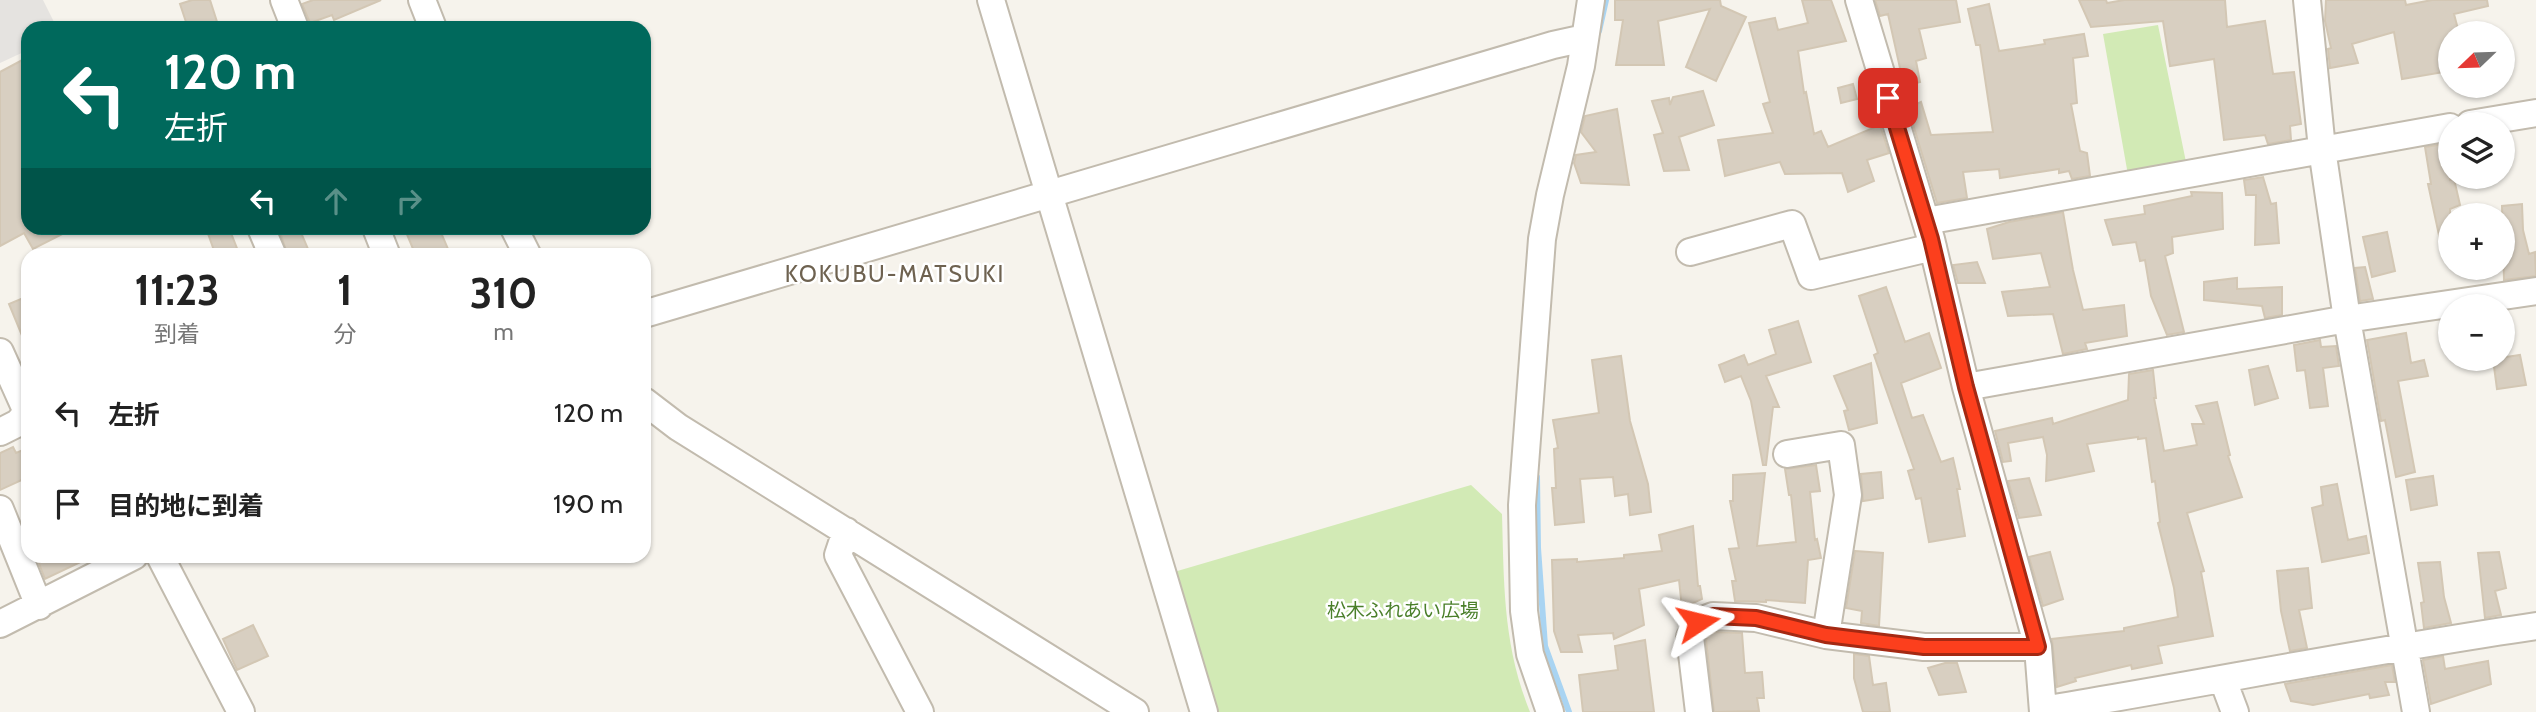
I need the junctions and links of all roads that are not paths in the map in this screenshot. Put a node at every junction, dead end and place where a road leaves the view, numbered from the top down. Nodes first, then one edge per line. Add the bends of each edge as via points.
1 (284, 0) edge
2 (422, 0) edge
3 (991, 0) edge
4 (1591, 0) edge
5 (1859, 0) edge
6 (2306, 0) edge
7 (292, 21) edge
8 (430, 21) edge
9 (1585, 38) junction
10 (2536, 113) edge
11 (2515, 116) edge
12 (2438, 129) edge
13 (2322, 149) junction
14 (1050, 194) junction
15 (1926, 221) junction
16 (1933, 247) junction
17 (1690, 252) dead end
18 (2536, 291) edge
19 (651, 312) edge
20 (2347, 319) junction
21 (0, 352) edge
22 (1966, 387) junction
23 (21, 399) edge
24 (651, 406) edge
25 (21, 419) edge
26 (0, 432) edge
27 (1787, 454) dead end
28 (0, 509) edge
29 (846, 531) junction
30 (21, 561) edge
31 (22, 563) edge
32 (121, 563) edge
33 (164, 563) edge
34 (39, 606) junction
35 (0, 624) edge
36 (2536, 626) edge
37 (1826, 635) junction
38 (2405, 645) junction
39 (2038, 647) junction
40 (2223, 681) junction
41 (2043, 711) edge
42 (241, 712) edge
43 (920, 712) edge
44 (1134, 712) edge
45 (1203, 712) edge
46 (1550, 712) edge
47 (1699, 712) edge
48 (2235, 712) edge
49 (2416, 712) edge

1 - 7 street
2 - 8 street
3 - 14 street
4 - 9 street
5 - 15 street
6 - 13 street
9 - 14 street
9 - 46 street via 1542,239 1522,505 1524,611 1530,654
10 - 11 street
12 - 13 street
13 - 15 street
13 - 20 street
14 - 19 street
14 - 45 street
15 - 16 street
16 - 17 street via 1811,276 1792,224
16 - 22 street
18 - 20 street
20 - 22 street
20 - 38 street
21 - 23 street
22 - 39 street
24 - 29 street
25 - 26 street
27 - 37 street via 1841,445 1848,495
28 - 30 street
29 - 43 street via 838,555
29 - 44 street
31 - 34 street
32 - 34 street
33 - 42 street
34 - 35 street
36 - 38 street
37 - 39 street via 1924,647
37 - 47 street via 1756,618 1713,616 1698,622 1690,638
38 - 40 street
38 - 49 street
39 - 41 street
40 - 41 street
40 - 48 street

